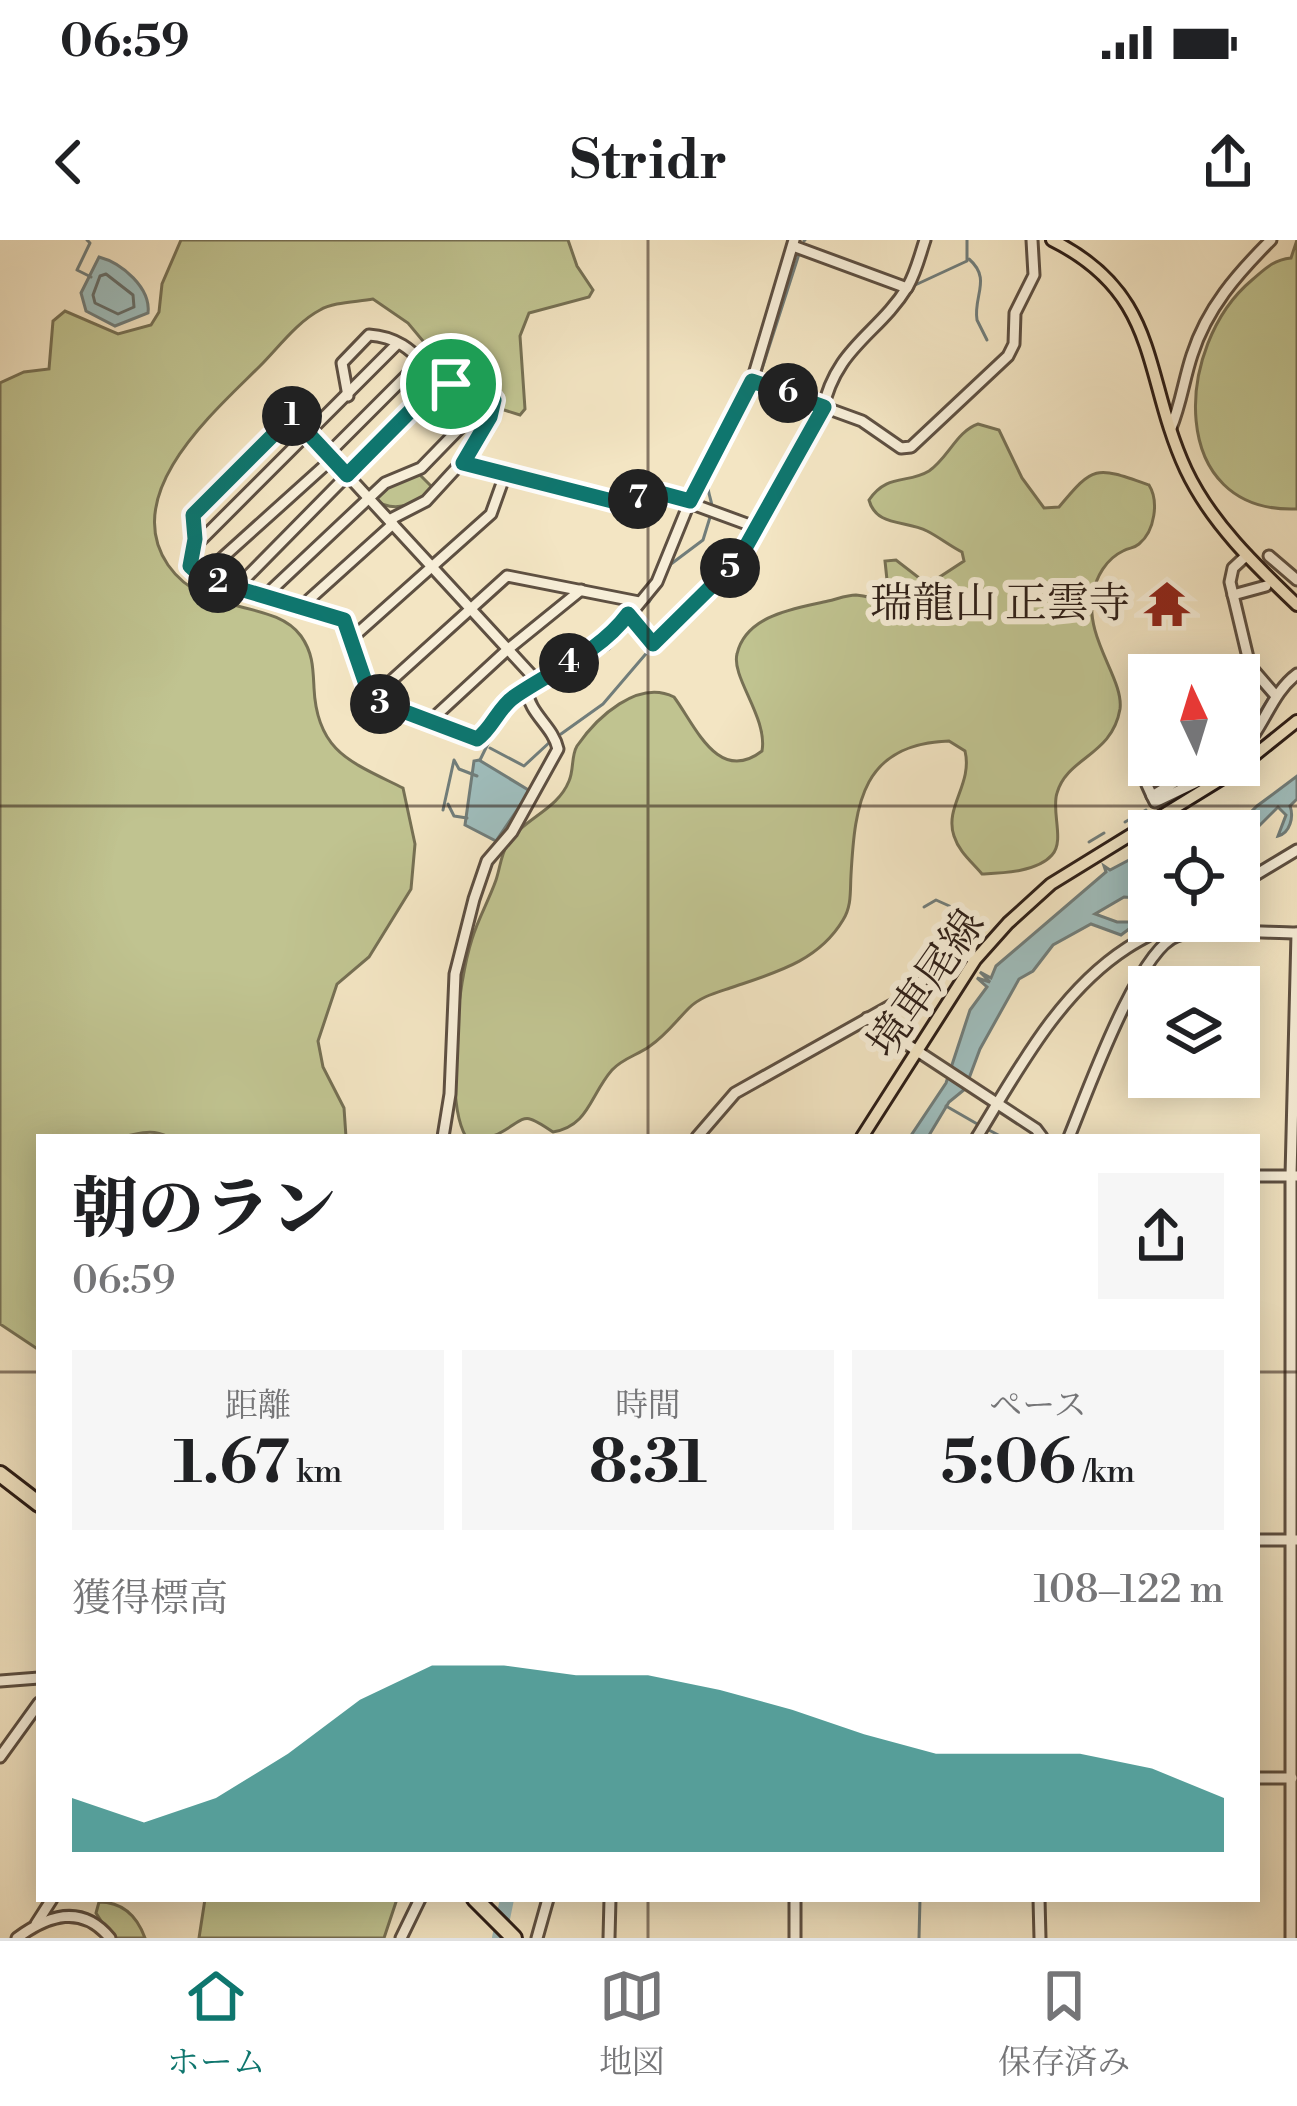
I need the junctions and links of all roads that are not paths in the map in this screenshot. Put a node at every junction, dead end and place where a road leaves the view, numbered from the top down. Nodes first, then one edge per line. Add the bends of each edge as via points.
1 (925, 240) edge
2 (1032, 240) edge
3 (1052, 240) edge
4 (1271, 240) edge
5 (793, 243) edge
6 (907, 288) junction
7 (398, 344) junction
8 (423, 359) junction
9 (442, 379) junction
10 (752, 381) junction
11 (348, 396) junction
12 (490, 397) junction
13 (824, 407) junction
14 (1171, 428) junction
15 (310, 435) junction
16 (330, 457) junction
17 (463, 463) junction
18 (506, 472) junction
19 (347, 475) junction
20 (369, 500) junction
21 (690, 501) junction
22 (391, 522) junction
23 (755, 527) junction
24 (193, 548) junction
25 (1247, 555) junction
26 (1269, 556) dead end
27 (431, 567) junction
28 (201, 577) junction
29 (1292, 579) edge
30 (1266, 586) dead end
31 (236, 588) junction
32 (581, 590) junction
33 (265, 596) junction
34 (1233, 596) junction
35 (640, 602) junction
36 (1297, 605) edge
37 (302, 606) junction
38 (470, 608) junction
39 (628, 614) junction
40 (352, 638) junction
41 (507, 650) junction
42 (1247, 654) edge
43 (1297, 674) edge
44 (1260, 677) edge
45 (536, 681) junction
46 (527, 690) junction
47 (1274, 693) junction
48 (371, 699) junction
49 (1260, 716) edge
50 (1297, 721) edge
51 (430, 722) junction
52 (1147, 786) edge
53 (1168, 786) edge
54 (1189, 786) edge
55 (1152, 796) junction
56 (1297, 850) edge
57 (1260, 872) edge
58 (1297, 933) edge
59 (1138, 942) edge
60 (975, 960) junction
61 (867, 1018) junction
62 (916, 1051) junction
63 (994, 1102) junction
64 (443, 1134) edge
65 (700, 1134) edge
66 (864, 1134) edge
67 (978, 1134) edge
68 (1040, 1134) edge
69 (1070, 1134) edge
70 (1260, 1176) edge
71 (1294, 1176) edge
72 (0, 1474) edge
73 (36, 1502) edge
74 (1260, 1540) edge
75 (1294, 1540) edge
76 (36, 1678) edge
77 (0, 1681) edge
78 (36, 1707) edge
79 (0, 1756) edge
80 (1260, 1778) edge
81 (1294, 1778) edge
82 (50, 1902) edge
83 (419, 1902) edge
84 (478, 1902) edge
85 (547, 1902) edge
86 (610, 1902) edge
87 (795, 1902) edge
88 (1040, 1902) edge
89 (36, 1924) junction
90 (17, 1938) edge
91 (110, 1938) edge
92 (401, 1938) edge
93 (514, 1938) edge
94 (537, 1938) edge
95 (609, 1938) edge
96 (795, 1938) edge
97 (1040, 1938) edge
98 (1291, 1938) edge

1 - 6 street
2 - 13 street via 1034,275 1015,313 1012,349 919,442 901,448
3 - 14 main road via 1090,262 1124,299 1146,339
4 - 14 street via 1214,307
5 - 6 street
5 - 10 street
6 - 13 street via 840,365
7 - 8 street
7 - 11 street
7 - 11 street via 370,335 341,363
8 - 9 street
8 - 16 street
9 - 12 street
9 - 19 street
10 - 13 street
10 - 21 street
11 - 15 street
12 - 17 street via 490,417
12 - 20 street via 421,468 385,483
13 - 23 street
14 - 25 main road via 1192,482
15 - 16 street
15 - 24 street
15 - 24 street via 292,416 193,515
16 - 19 street
16 - 28 street
17 - 18 street
17 - 22 street
18 - 21 street via 616,502 664,494
18 - 27 street via 491,514
19 - 20 street
19 - 31 street
20 - 22 street
20 - 33 street
21 - 23 street
21 - 35 street via 657,582
22 - 27 street
22 - 37 street
23 - 39 street via 735,563 653,644
24 - 28 street via 190,566
25 - 34 street via 1230,574
25 - 36 main road
26 - 29 street
27 - 38 street
27 - 40 street
28 - 31 street
30 - 34 street
31 - 33 street
32 - 35 street
32 - 38 street via 507,575
32 - 41 street
33 - 37 street
34 - 42 street
35 - 39 street
37 - 40 street via 344,620
38 - 41 street
38 - 48 street
39 - 45 street via 602,644
40 - 48 street
41 - 45 street
41 - 51 street
43 - 47 street
44 - 47 street
45 - 46 street
46 - 51 street via 497,712 481,739
46 - 64 street via 558,748 487,861 474,899 455,974
47 - 49 street
48 - 51 street
50 - 60 main road, 境車尾線 via 1236,770 1051,884
52 - 55 street
53 - 55 street
54 - 55 street via 1155,802
56 - 57 street
58 - 69 street via 1180,934 1161,944 1124,1005
58 - 71 street
59 - 63 street via 1079,992
60 - 61 street via 957,951 938,956 920,985
60 - 62 main road, 境車尾線
61 - 62 street
61 - 65 street via 735,1093
62 - 63 street
62 - 66 main road, 境車尾線
63 - 67 street
63 - 68 street
70 - 71 street
71 - 75 street
72 - 73 highway
74 - 75 street
75 - 81 street
76 - 77 street
78 - 79 street
80 - 81 street
81 - 98 street
82 - 89 street
83 - 92 street
84 - 93 highway
85 - 94 street
86 - 95 street
87 - 96 street
88 - 97 street
89 - 90 street
89 - 91 street via 74,1915

